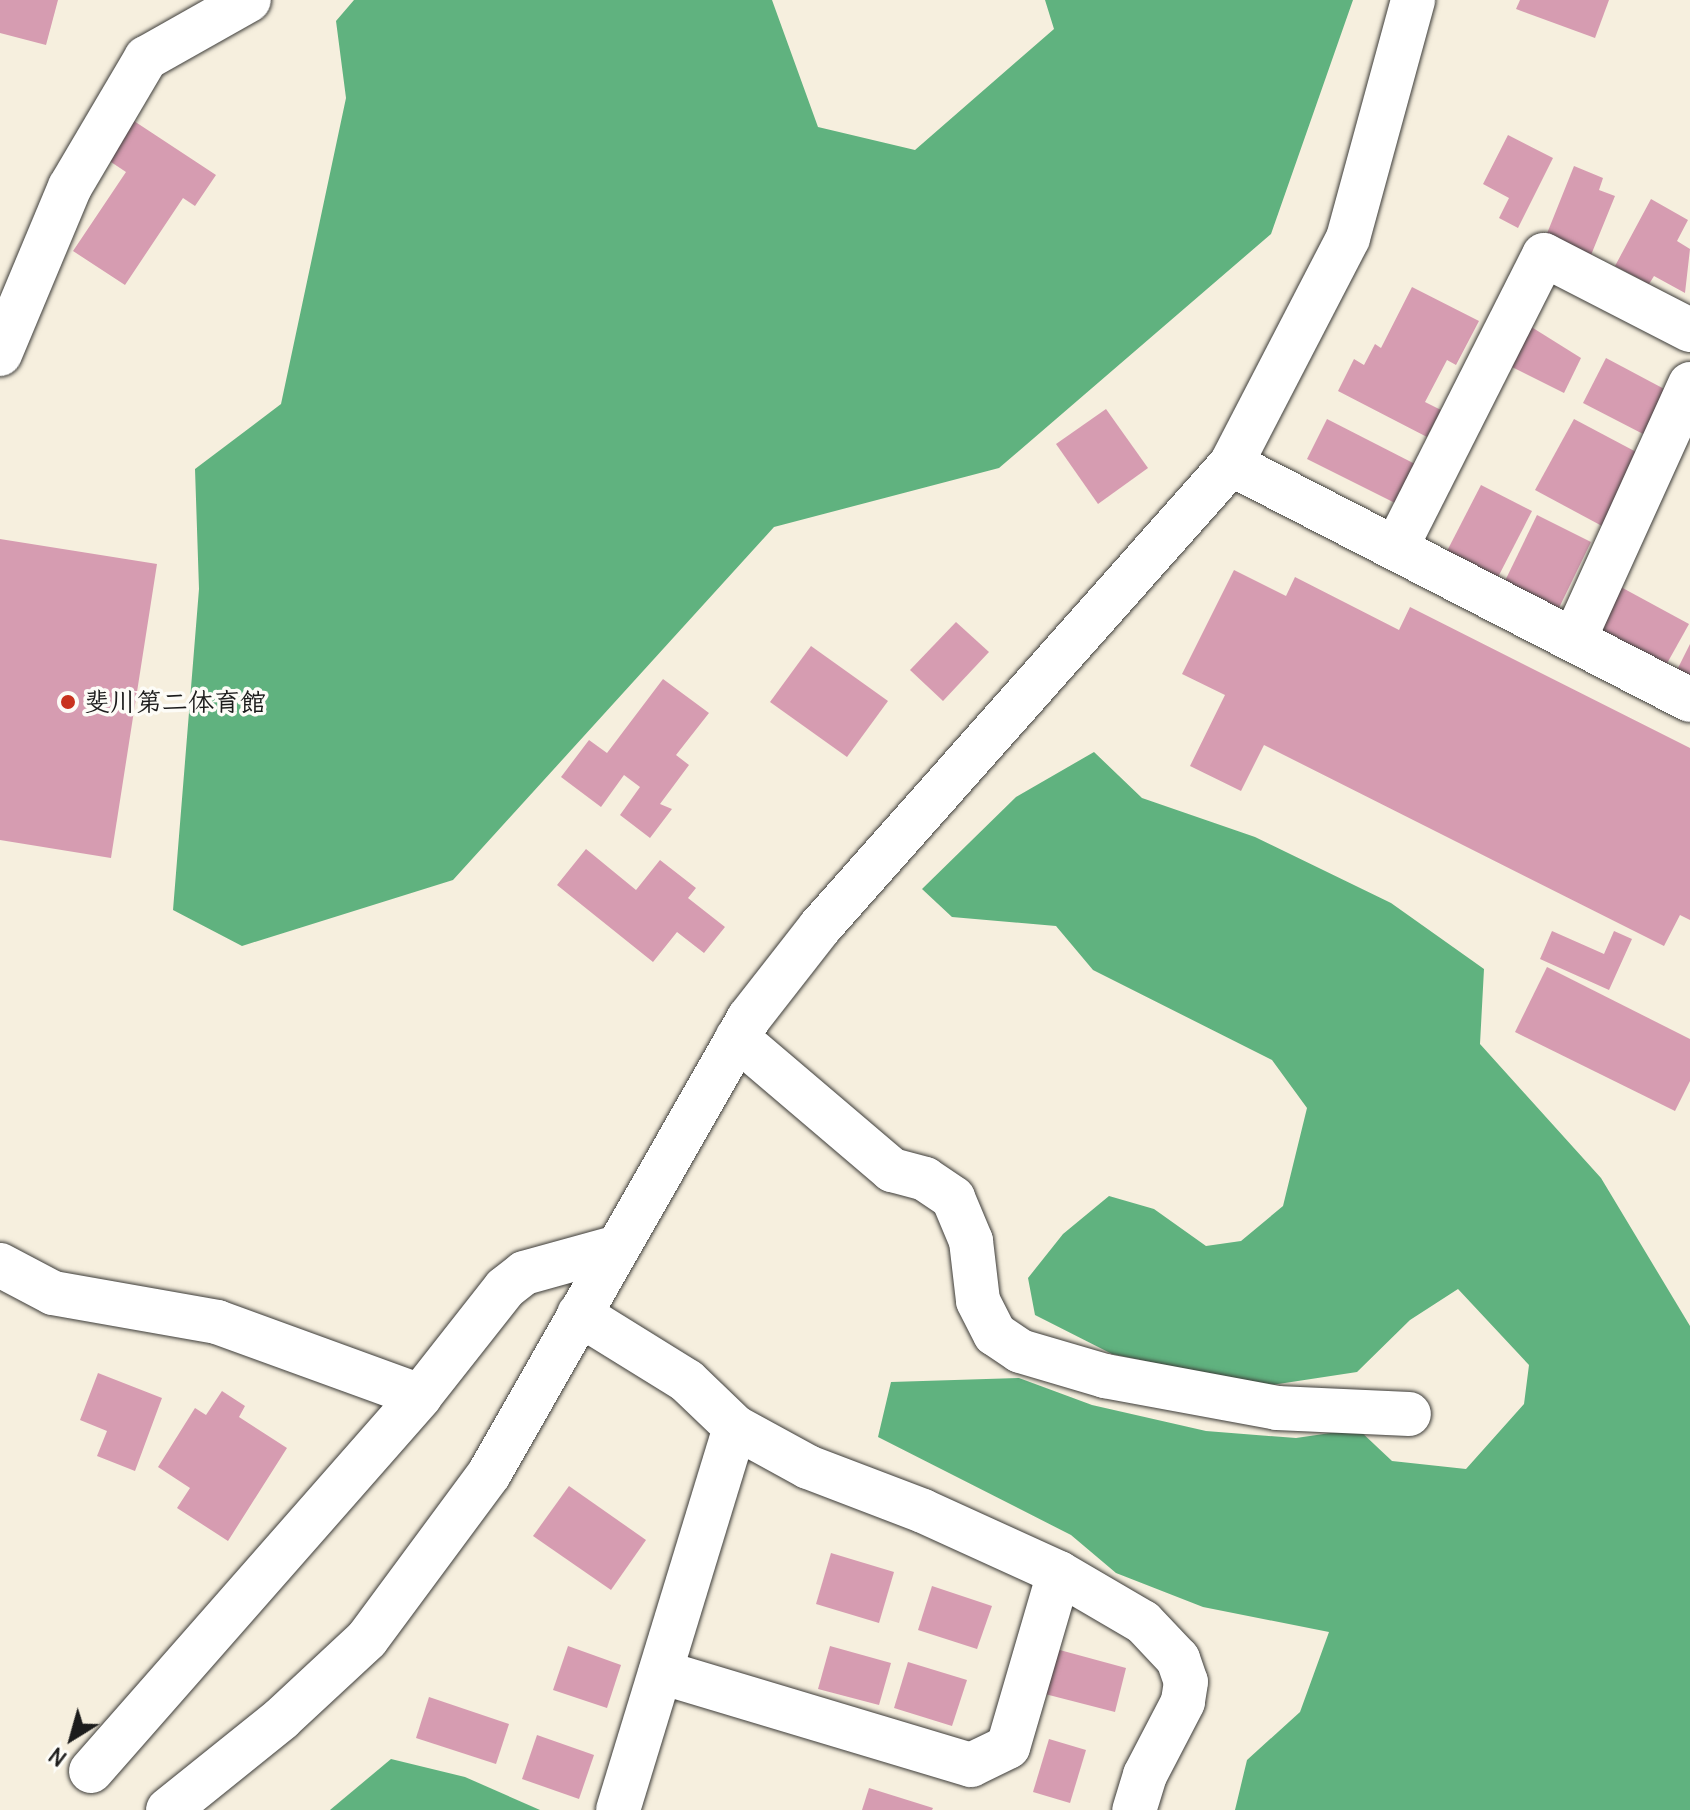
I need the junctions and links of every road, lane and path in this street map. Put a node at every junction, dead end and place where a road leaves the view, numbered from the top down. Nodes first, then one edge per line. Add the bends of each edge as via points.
1 (249, 0) edge
2 (1413, 0) edge
3 (1690, 330) edge
4 (0, 354) edge
5 (1690, 384) edge
6 (1231, 464) junction
7 (1396, 548) junction
8 (1574, 640) junction
9 (1690, 700) edge
10 (737, 1038) junction
11 (614, 1248) junction
12 (0, 1265) edge
13 (579, 1314) junction
14 (420, 1396) junction
15 (1409, 1414) dead end
16 (735, 1427) junction
17 (1059, 1573) junction
18 (661, 1672) junction
19 (91, 1771) dead end
20 (168, 1810) edge
21 (618, 1810) edge
22 (1134, 1810) edge

1 - 4 street via 146,58 70,187
2 - 6 street via 1348,238
3 - 7 street via 1544,255
5 - 8 street
6 - 7 street
6 - 10 street via 820,927
7 - 8 street
8 - 9 street
10 - 11 street
10 - 15 street via 892,1170 925,1179 953,1198 971,1241 978,1301 995,1334 1020,1351 1105,1376 1277,1408
11 - 13 street
11 - 14 street via 524,1273 505,1288
12 - 14 street via 53,1293 217,1322
13 - 16 street via 687,1381
13 - 20 street via 489,1474 367,1639 281,1719
14 - 19 street
16 - 17 street via 808,1467 923,1511
16 - 18 street
17 - 18 street via 1008,1747 971,1765
17 - 22 street via 1143,1622 1178,1659 1186,1682 1183,1702 1145,1775
18 - 21 street

